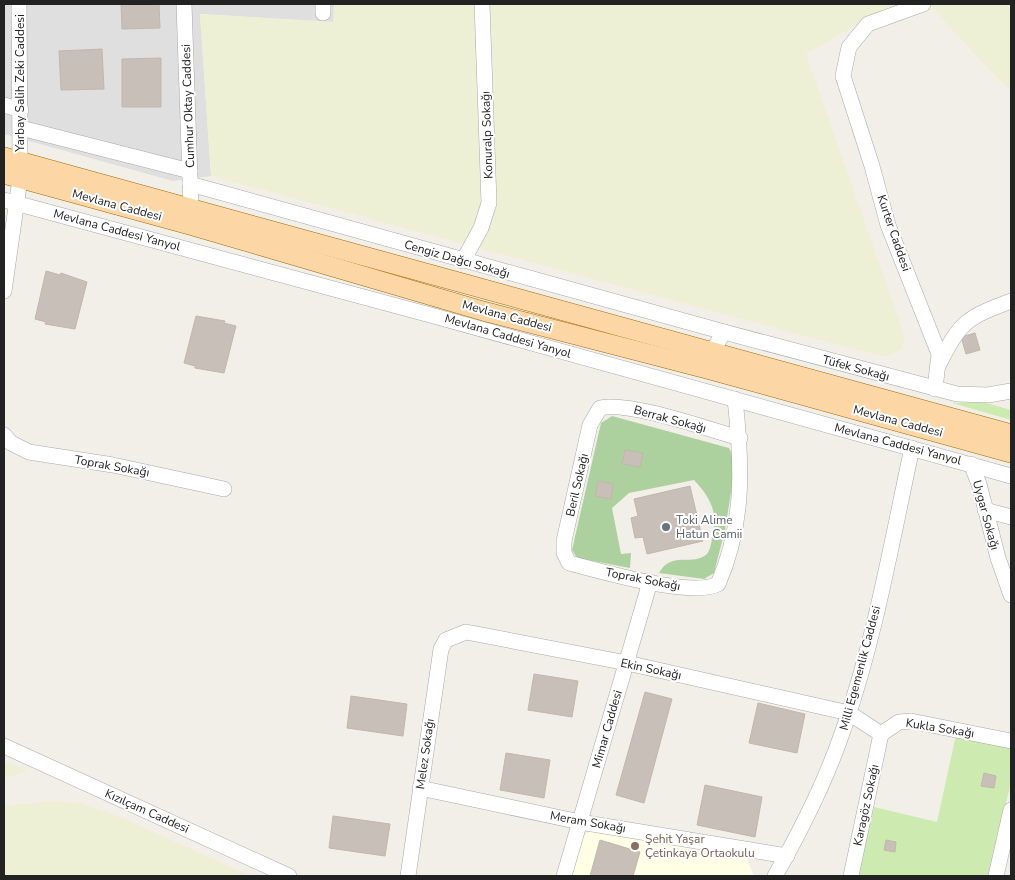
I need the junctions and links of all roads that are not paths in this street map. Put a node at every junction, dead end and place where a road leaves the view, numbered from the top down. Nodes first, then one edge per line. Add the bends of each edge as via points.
1 (19, 4) edge
2 (184, 4) edge
3 (482, 4) edge
4 (923, 4) edge
5 (4, 105) edge
6 (21, 110) junction
7 (20, 128) junction
8 (12, 168) edge
9 (190, 178) junction
10 (10, 202) edge
11 (191, 208) junction
12 (463, 261) junction
13 (4, 291) edge
14 (1011, 301) edge
15 (724, 332) junction
16 (713, 350) junction
17 (939, 364) junction
18 (935, 389) junction
19 (1011, 391) edge
20 (735, 399) junction
21 (600, 408) joint
22 (1011, 434) edge
23 (4, 435) edge
24 (740, 438) junction
25 (912, 448) junction
26 (1011, 453) edge
27 (971, 464) junction
28 (1011, 476) edge
29 (224, 489) dead end
30 (985, 510) junction
31 (1011, 517) edge
32 (569, 563) joint
33 (650, 582) junction
34 (1011, 595) edge
35 (453, 636) joint
36 (627, 663) junction
37 (849, 713) junction
38 (882, 734) junction
39 (1011, 741) edge
40 (4, 746) edge
41 (420, 788) junction
42 (1011, 810) edge
43 (580, 822) junction
44 (787, 856) junction
45 (289, 876) edge
46 (408, 876) edge
47 (564, 876) edge
48 (775, 876) edge
49 (850, 876) edge
50 (996, 876) edge

1 - 6 street, Yarbay Salih Zeki Caddesi
2 - 9 street, Cumhur Oktay Caddesi
3 - 12 street, Konuralp Sokağı via 489,204 484,222
4 - 17 street, Kurter Caddesi via 868,24 849,47 843,76 888,225 934,340
5 - 6 street
6 - 7 street, Yarbay Salih Zeki Caddesi
7 - 8 street, Yarbay Salih Zeki Caddesi
7 - 9 street, Cengiz Dağcı Sokağı
8 - 10 street, Yarbay Salih Zeki Caddesi
8 - 11 main road, Mevlana Caddesi
8 - 26 main road, Mevlana Caddesi via 190,225 483,311
9 - 11 street, Cumhur Oktay Caddesi
9 - 12 street, Cengiz Dağcı Sokağı
10 - 13 street, Yarbay Salih Zeki Caddesi
10 - 20 street, Mevlana Caddesi Yanyol
11 - 16 main road, Mevlana Caddesi via 490,292
12 - 15 street, Cengiz Dağcı Sokağı
14 - 17 street via 966,321
15 - 16 street
15 - 18 street, Tüfek Sokağı
16 - 22 main road, Mevlana Caddesi
17 - 18 street, Kurter Caddesi
18 - 19 street, Tüfek Sokağı via 972,395
20 - 24 street
20 - 25 street, Mevlana Caddesi Yanyol
21 - 24 street, Berrak Sokağı via 632,408
21 - 32 street, Beril Sokağı via 590,425 564,541 564,553
23 - 29 street, Toprak Sokağı via 11,443 29,452 113,465
24 - 33 street, Toprak Sokağı via 742,478 738,507 729,553 718,584 703,589
25 - 27 street, Mevlana Caddesi Yanyol
25 - 37 street, Milli Egemenlik Caddesi
27 - 28 street, Mevlana Caddesi Yanyol
27 - 30 street, Uygar Sokağı
30 - 31 street
30 - 34 street, Uygar Sokağı
32 - 33 street, Toprak Sokağı
33 - 36 street, Mimar Caddesi
35 - 36 street, Ekin Sokağı via 466,632
35 - 41 street, Melez Sokağı via 441,649
36 - 37 street, Ekin Sokağı
36 - 43 street, Mimar Caddesi
37 - 38 street
37 - 44 street, Milli Egemenlik Caddesi via 828,771
38 - 39 street, Kukla Sokağı via 899,722 911,721
38 - 49 street, Karagöz Sokağı
40 - 45 street, Kızılçam Caddesi
41 - 43 street, Meram Sokağı
41 - 46 street, Melez Sokağı
42 - 50 street
43 - 44 street, Meram Sokağı
43 - 47 street, Mimar Caddesi
44 - 48 street, Milli Egemenlik Caddesi

